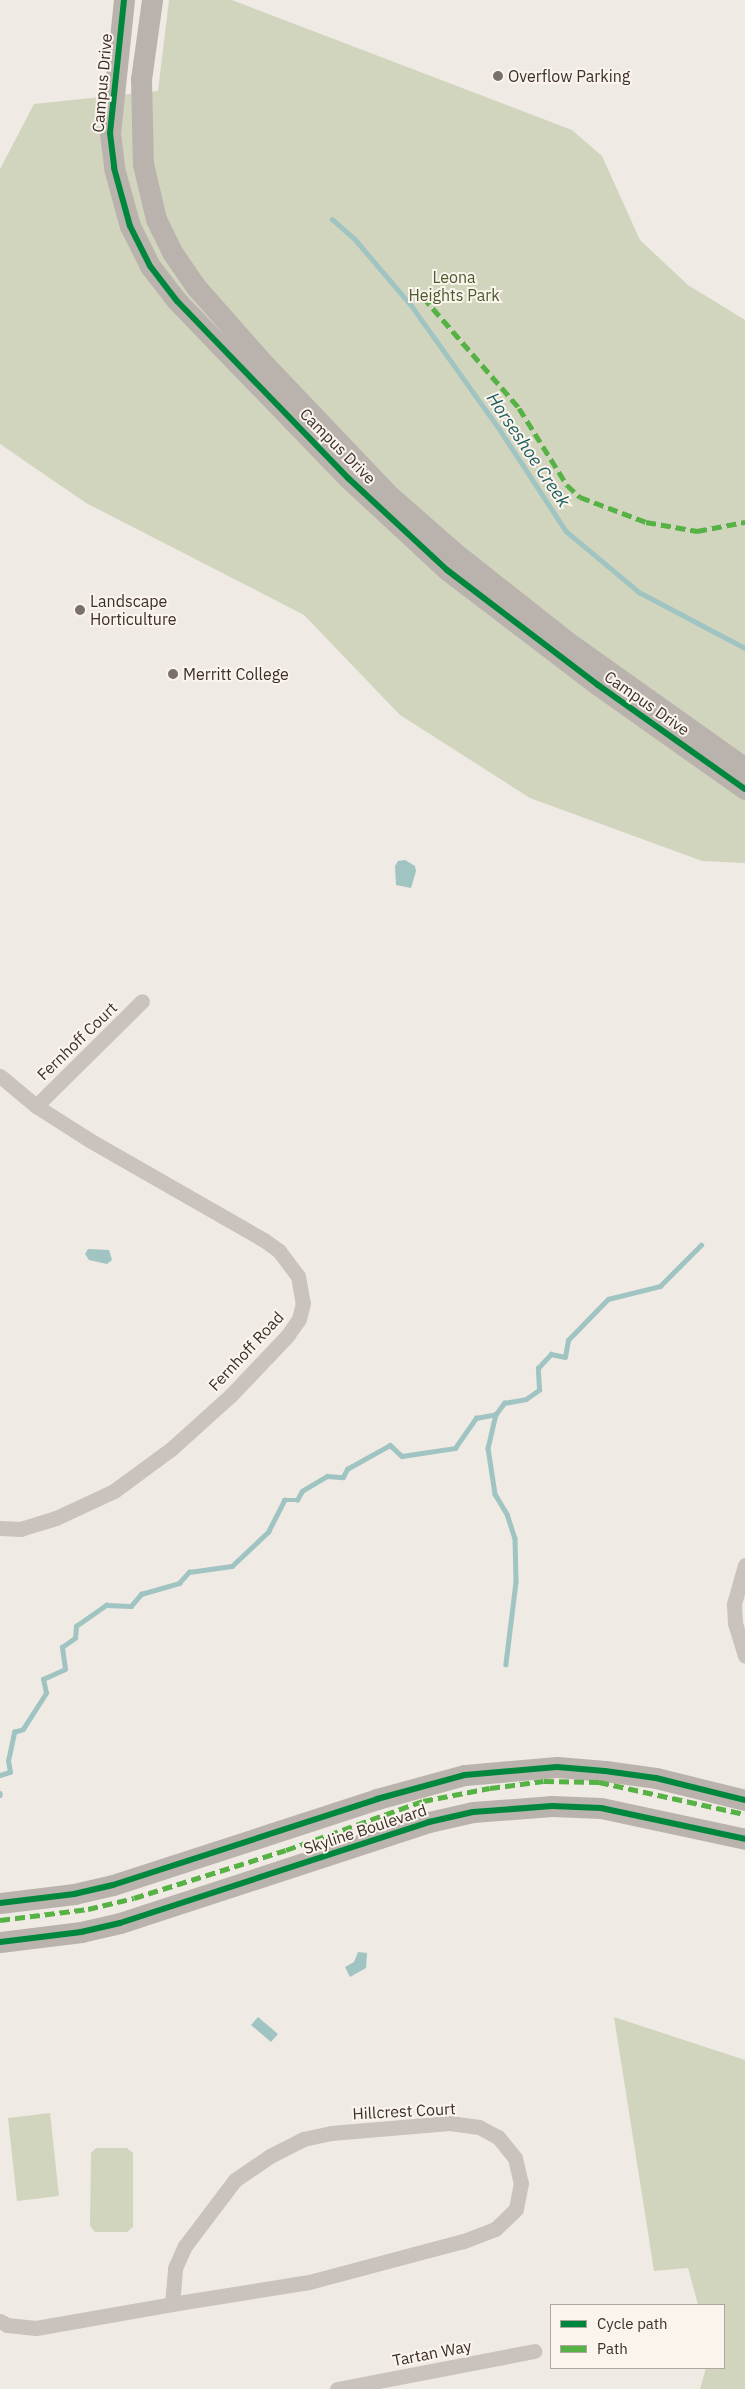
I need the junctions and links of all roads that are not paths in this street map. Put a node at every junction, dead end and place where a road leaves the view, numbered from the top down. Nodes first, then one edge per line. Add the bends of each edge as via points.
1 (124, 0) edge
2 (152, 0) edge
3 (736, 769) edge
4 (745, 789) edge
5 (142, 1002) dead end
6 (0, 1076) edge
7 (36, 1106) junction
8 (0, 1528) edge
9 (745, 1565) edge
10 (745, 1656) edge
11 (745, 1800) edge
12 (745, 1839) edge
13 (0, 1903) edge
14 (0, 1942) edge
15 (172, 2304) junction
16 (0, 2321) edge
17 (534, 2351) dead end
18 (337, 2389) edge

1 - 3 street, Campus Drive via 110,133 114,168 130,226 150,266 166,287 348,478 448,570 598,685
2 - 3 street, Campus Drive via 141,78 143,164 156,220 172,252 196,287 350,454 448,547
3 - 4 street, Campus Drive
5 - 7 street, Fernhoff Court
6 - 7 street, Fernhoff Road
7 - 8 street, Fernhoff Road via 264,1240 279,1252 298,1276 303,1303 299,1319 288,1335 231,1395 171,1449 114,1491 56,1518 20,1528
9 - 10 street via 734,1604 735,1623
11 - 13 street, Skyline Boulevard via 656,1778 605,1771 557,1768 465,1775 378,1799 113,1885 74,1894
12 - 14 street, Skyline Boulevard via 601,1808 544,1806 473,1812 429,1822 120,1923 81,1932
15 - 15 street, Hillcrest Court via 309,2282 463,2241 495,2229 516,2209 521,2183 515,2158 498,2137 478,2126 450,2123 331,2133 303,2139 235,2180 185,2246 175,2268
15 - 16 street, Hillcrest Court via 36,2328 8,2326
17 - 18 street, Tartan Way

